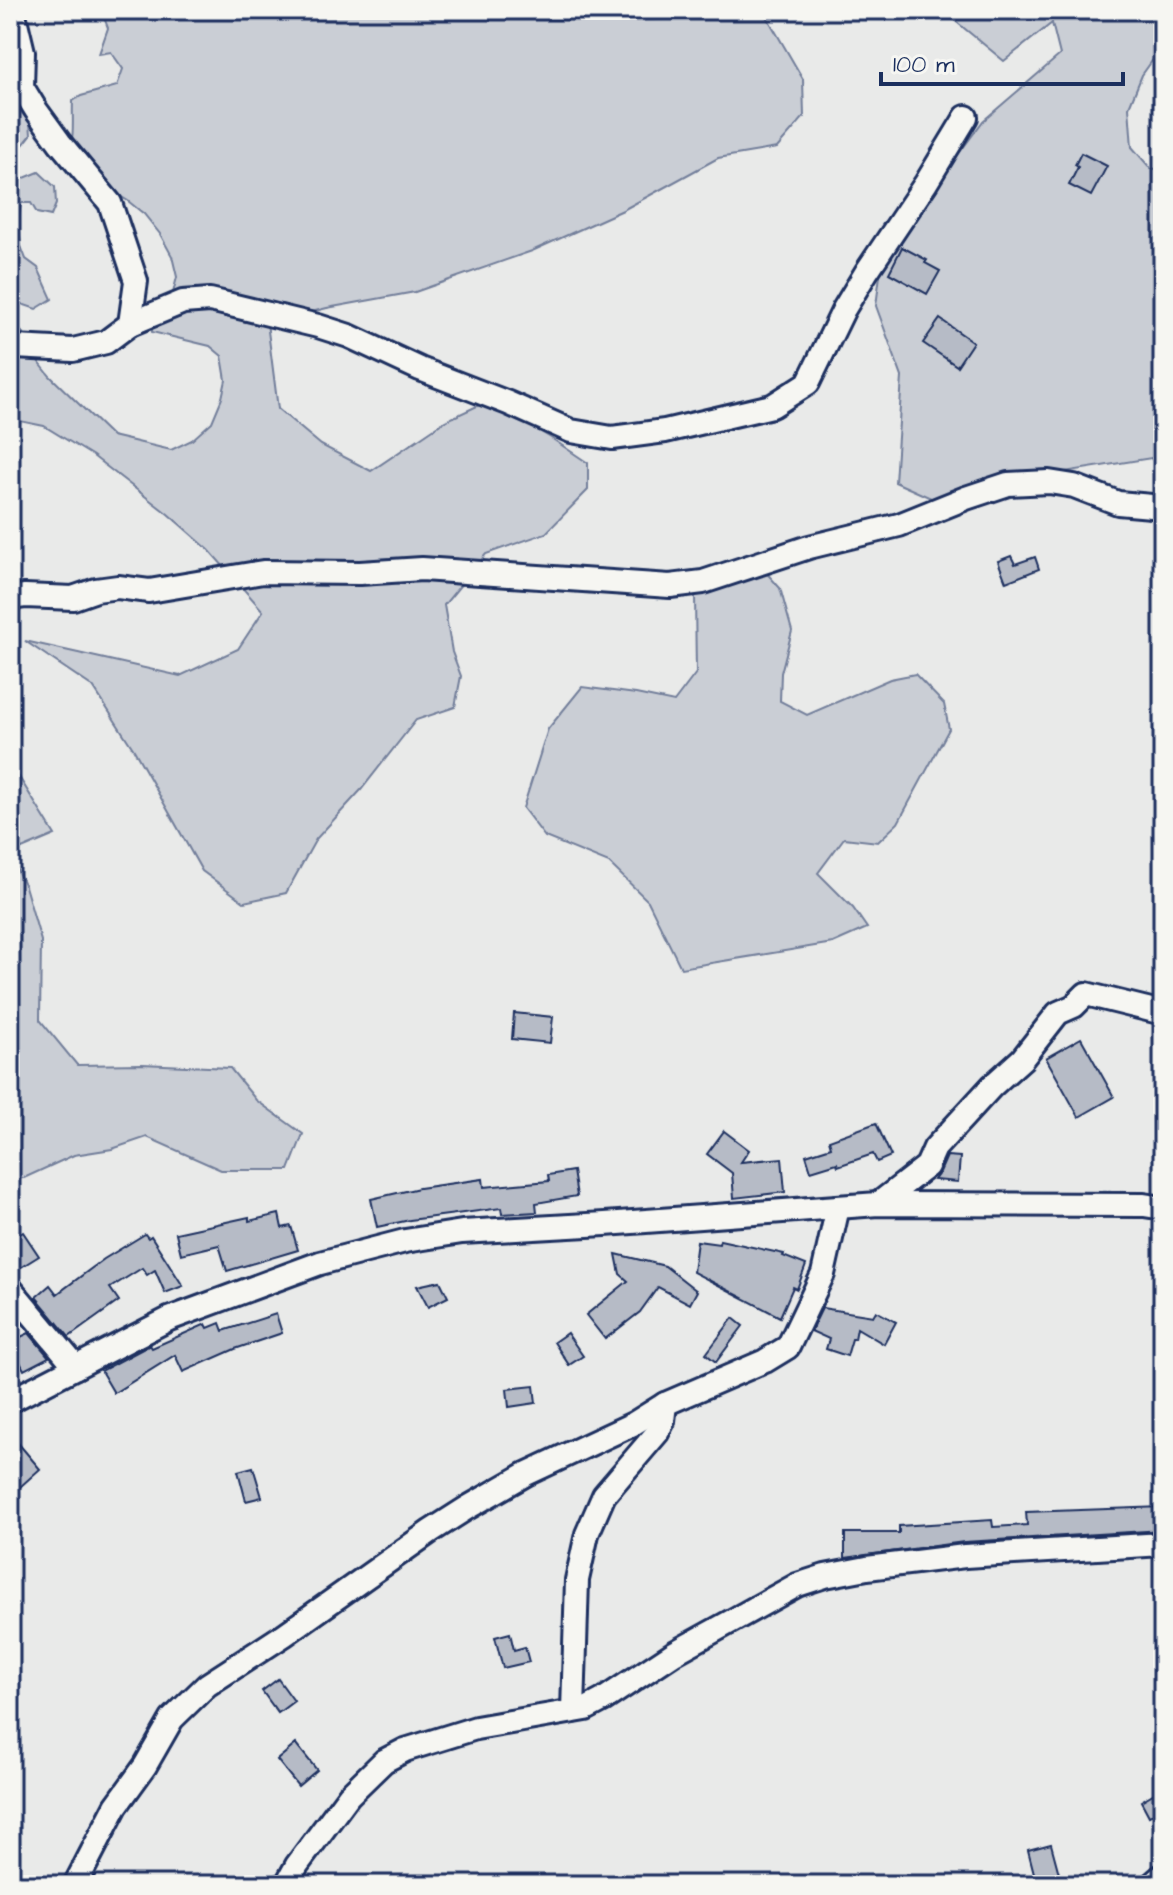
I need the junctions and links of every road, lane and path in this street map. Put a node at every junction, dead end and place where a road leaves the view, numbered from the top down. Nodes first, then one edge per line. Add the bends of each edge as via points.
1 (13, 10) edge
2 (966, 117) dead end
3 (130, 324) junction
4 (10, 350) edge
5 (1163, 507) edge
6 (10, 598) edge
7 (1163, 1013) edge
8 (878, 1204) junction
9 (838, 1207) junction
10 (1163, 1208) edge
11 (10, 1288) edge
12 (76, 1367) junction
13 (10, 1401) edge
14 (665, 1404) junction
15 (1163, 1544) edge
16 (573, 1711) junction
17 (1163, 1879) edge
18 (75, 1885) edge
19 (286, 1885) edge
20 (1156, 1885) edge

1 - 3 street via 23,52 22,87 110,203 136,281
2 - 3 street via 844,309 808,383 757,410 612,438 571,431 349,336 210,300 183,302
3 - 4 street via 106,342 73,350
5 - 6 street via 1118,503 1049,482 1008,484 899,525 809,547 703,582 670,586 422,569 263,572 149,591 118,587 73,598
7 - 8 street via 1086,994 1058,1013 1022,1059 935,1148 927,1166
8 - 9 street
8 - 10 street
9 - 12 street via 462,1232 405,1241 320,1263 169,1319
9 - 14 street via 823,1274 788,1347
11 - 12 street
12 - 13 street
14 - 16 street via 657,1433 604,1495 587,1534 577,1580
14 - 18 street via 467,1508 207,1685 172,1719 116,1806
15 - 16 street via 965,1556 825,1576 747,1611 603,1700
16 - 19 street via 476,1728 384,1761 349,1795
17 - 20 main road

